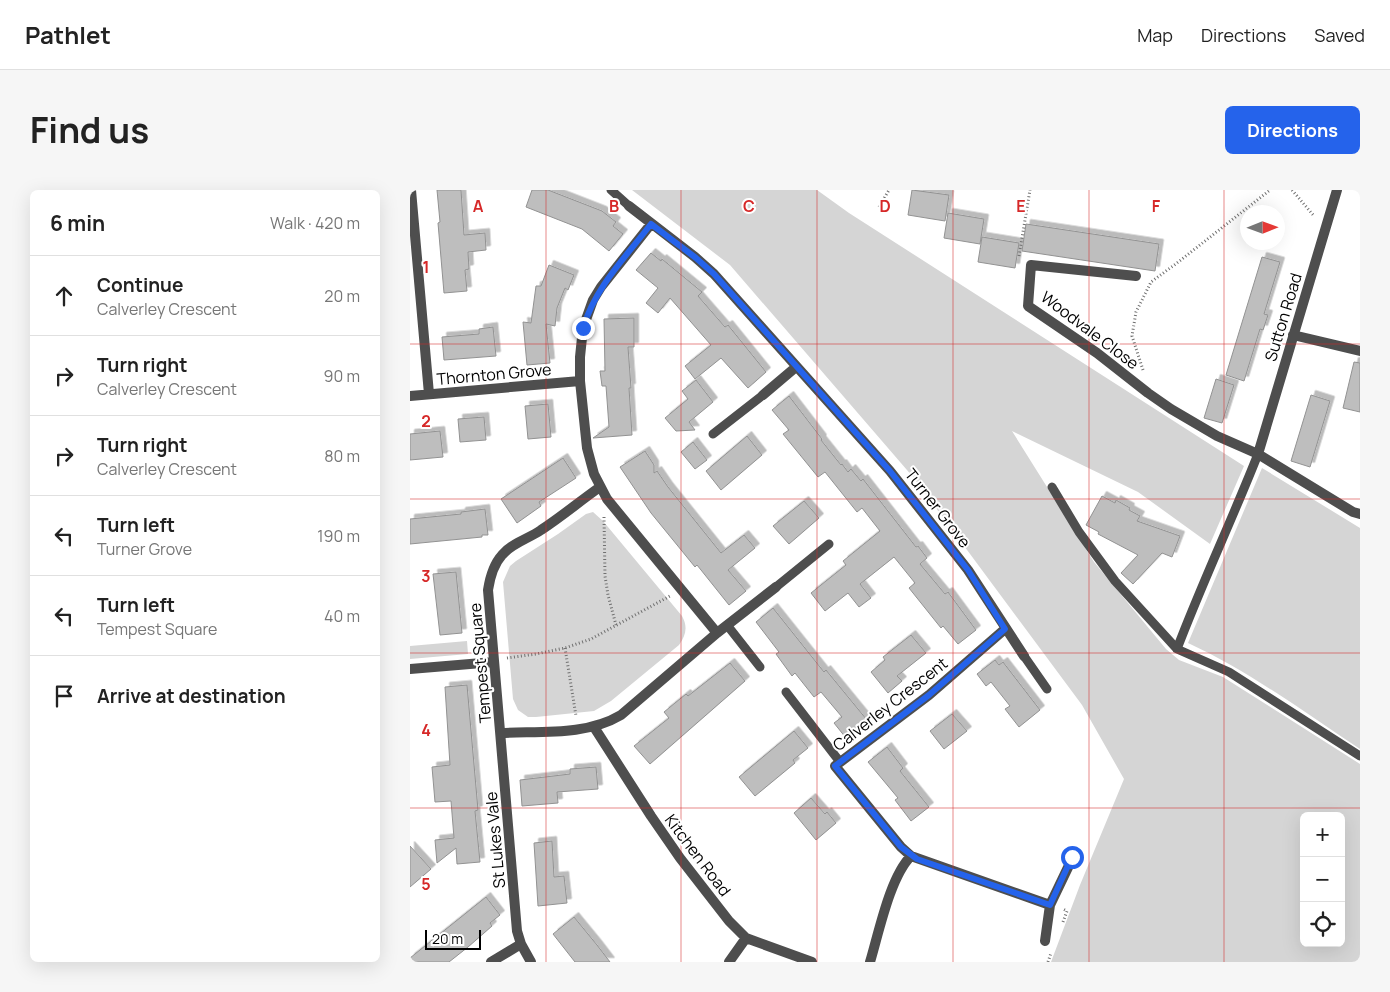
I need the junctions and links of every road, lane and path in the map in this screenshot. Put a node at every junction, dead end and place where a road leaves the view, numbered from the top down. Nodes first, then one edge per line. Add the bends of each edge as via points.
1 (411, 190) edge
2 (611, 190) edge
3 (889, 190) edge
4 (1030, 190) edge
5 (1270, 190) edge
6 (1292, 190) edge
7 (1337, 190) edge
8 (629, 206) joint
9 (879, 207) dead end
10 (651, 224) junction
11 (412, 230) edge
12 (1325, 230) junction
13 (1031, 265) junction
14 (1136, 276) dead end
15 (1293, 335) junction
16 (1360, 351) edge
17 (796, 367) junction
18 (580, 381) junction
19 (1148, 393) junction
20 (430, 394) junction
21 (763, 395) joint
22 (410, 396) edge
23 (713, 434) dead end
24 (1258, 454) junction
25 (600, 487) junction
26 (1052, 487) dead end
27 (608, 499) junction
28 (1360, 514) edge
29 (829, 544) dead end
30 (776, 586) joint
31 (682, 590) junction
32 (616, 625) junction
33 (728, 625) junction
34 (1005, 629) junction
35 (716, 633) junction
36 (565, 648) junction
37 (1177, 650) junction
38 (1024, 656) joint
39 (494, 662) junction
40 (760, 667) dead end
41 (410, 669) edge
42 (1047, 689) dead end
43 (786, 692) dead end
44 (594, 727) junction
45 (579, 729) junction
46 (501, 733) junction
47 (1360, 756) edge
48 (840, 762) junction
49 (911, 856) junction
50 (1072, 857) dead end
51 (1050, 905) junction
52 (746, 938) junction
53 (1045, 941) dead end
54 (521, 944) junction
55 (491, 962) edge
56 (531, 962) edge
57 (729, 962) edge
58 (812, 962) edge
59 (870, 962) edge

1 - 11 street
2 - 8 lane, Turner Grove
3 - 9 path
4 - 13 path via 1018,258
5 - 19 path via 1151,282 1136,312 1132,336
6 - 12 path
7 - 12 street, Sutton Road
8 - 10 street, Turner Grove
10 - 17 street, Turner Grove via 714,274
10 - 18 street via 593,300 581,342
11 - 20 street
12 - 15 street, Sutton Road
13 - 14 street, Woodvale Close
13 - 19 street, Woodvale Close via 1028,306
15 - 16 street
15 - 24 street, Sutton Road
17 - 21 street
17 - 34 street, Turner Grove via 890,471 968,570
18 - 20 street, Thornton Grove
18 - 25 street via 587,448
19 - 24 street, Woodvale Close via 1217,436
20 - 22 street, Thornton Grove
21 - 23 lane
24 - 28 street, Woodvale Close
24 - 37 lane
25 - 27 street
25 - 39 street, Tempest Square via 539,531 510,547 494,566 488,590
26 - 37 lane via 1079,532 1115,581
27 - 31 street
27 - 32 path via 603,521 605,576
29 - 30 lane
30 - 33 street, Tempest Square
31 - 32 path
31 - 35 street
32 - 36 path
33 - 35 street, Tempest Square
33 - 40 lane
34 - 38 street, Turner Grove
34 - 48 street, Calverley Crescent via 929,695
35 - 44 street, Tempest Square via 621,714
36 - 39 path
36 - 45 path
37 - 47 lane via 1229,672
38 - 42 lane
39 - 41 street
39 - 46 street, Tempest Square
43 - 48 lane
44 - 45 street, Tempest Square
44 - 52 street, Kitchen Road via 680,858
45 - 46 street, Tempest Square
46 - 54 street, St Lukes Vale via 517,931
48 - 49 street, Calverley Crescent via 835,766
49 - 51 street, Calverley Crescent
49 - 59 street via 895,880
50 - 51 street
51 - 53 street
52 - 57 street
52 - 58 street, Kitchen Road
54 - 55 street
54 - 56 street, St Lukes Vale

